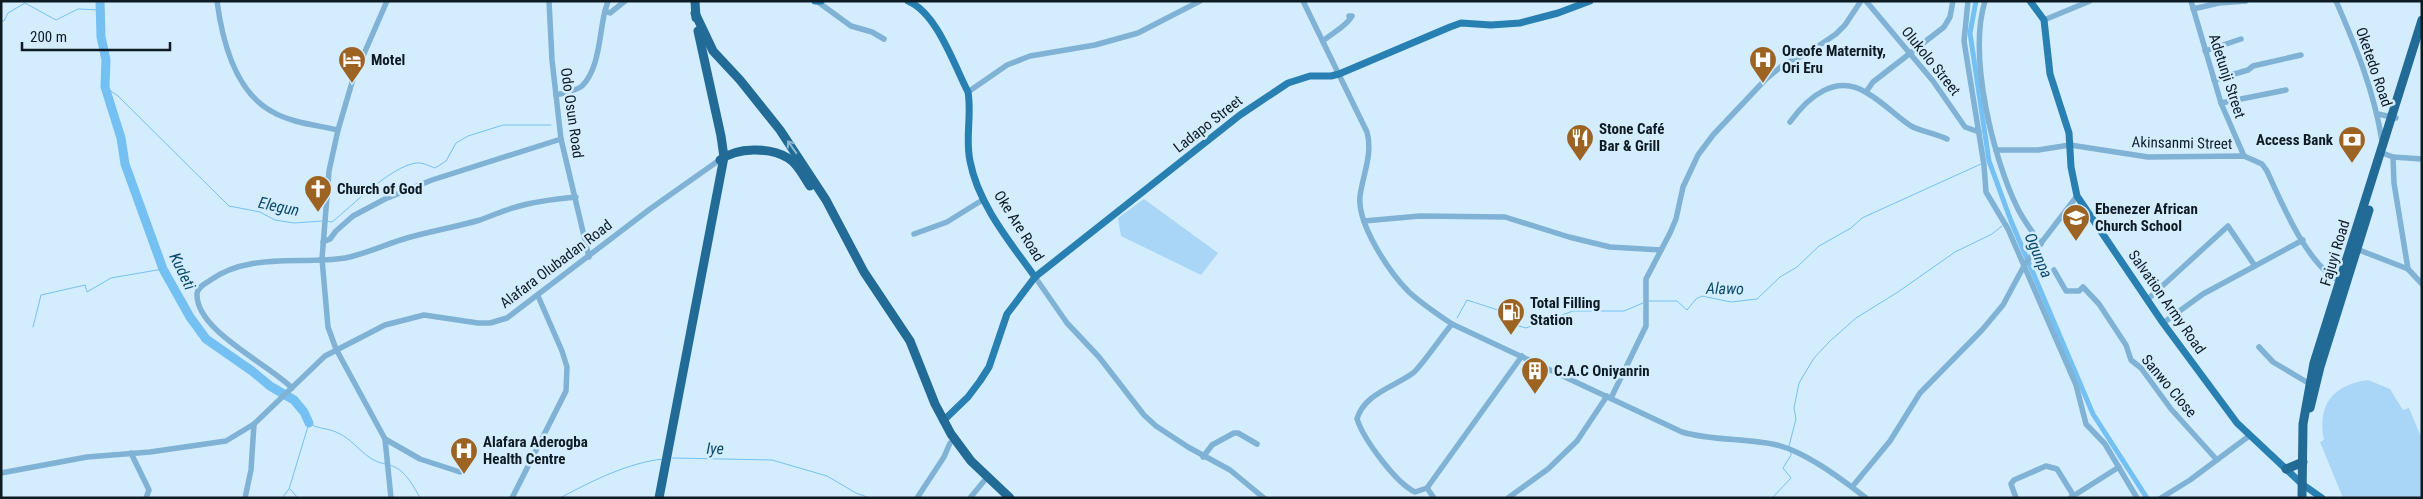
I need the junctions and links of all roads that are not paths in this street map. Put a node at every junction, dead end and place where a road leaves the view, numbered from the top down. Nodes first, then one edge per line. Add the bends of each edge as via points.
1 (217, 1) edge
2 (386, 1) edge
3 (549, 1) edge
4 (608, 1) edge
5 (624, 1) edge
6 (818, 1) edge
7 (908, 1) edge
8 (1200, 1) edge
9 (1304, 1) edge
10 (1590, 1) edge
11 (1861, 1) edge
12 (1866, 1) edge
13 (1953, 1) edge
14 (1968, 1) edge
15 (1985, 1) edge
16 (2030, 1) edge
17 (2090, 1) edge
18 (2191, 1) edge
19 (2246, 1) edge
20 (2336, 1) edge
21 (693, 7) edge
22 (2193, 9) junction
23 (605, 11) junction
24 (1349, 16) dead end
25 (2044, 20) junction
26 (2422, 20) edge
27 (2422, 37) edge
28 (884, 39) dead end
29 (2241, 39) dead end
30 (1323, 41) junction
31 (2205, 51) junction
32 (1910, 53) junction
33 (2302, 55) dead end
34 (1339, 74) junction
35 (2214, 80) junction
36 (2286, 90) dead end
37 (968, 92) junction
38 (1866, 92) junction
39 (556, 95) junction
40 (2221, 102) junction
41 (2378, 114) junction
42 (2394, 118) junction
43 (1790, 122) dead end
44 (338, 130) junction
45 (1979, 132) junction
46 (561, 139) junction
47 (1947, 139) dead end
48 (2070, 144) junction
49 (2383, 144) junction
50 (1996, 150) junction
51 (2244, 156) junction
52 (2389, 156) junction
53 (721, 159) junction
54 (2422, 159) edge
55 (819, 194) junction
56 (2077, 196) junction
57 (576, 197) junction
58 (984, 199) junction
59 (1364, 222) junction
60 (914, 234) dead end
61 (2303, 240) junction
62 (323, 242) junction
63 (2041, 244) junction
64 (2354, 248) junction
65 (1661, 250) junction
66 (589, 257) junction
67 (322, 259) junction
68 (2024, 266) junction
69 (2255, 266) junction
70 (2408, 269) junction
71 (2054, 270) dead end
72 (1035, 277) junction
73 (2344, 283) junction
74 (2422, 284) edge
75 (538, 296) junction
76 (2148, 300) junction
77 (2163, 323) junction
78 (1452, 324) junction
79 (900, 331) junction
80 (2259, 347) dead end
81 (336, 349) junction
82 (1522, 356) junction
83 (2310, 384) junction
84 (290, 390) junction
85 (1609, 397) junction
86 (943, 421) junction
87 (254, 424) junction
88 (2249, 436) junction
89 (385, 439) junction
90 (950, 443) junction
91 (1257, 444) dead end
92 (131, 452) junction
93 (665, 454) junction
94 (1203, 457) junction
95 (2217, 460) junction
96 (2303, 462) junction
97 (2119, 466) junction
98 (2286, 469) junction
99 (1, 472) edge
100 (460, 472) dead end
101 (984, 481) junction
102 (1852, 486) junction
103 (1427, 488) junction
104 (2306, 490) edge
105 (2073, 497) edge
106 (146, 498) edge
107 (244, 498) edge
108 (391, 498) edge
109 (512, 498) edge
110 (655, 498) edge
111 (659, 498) edge
112 (917, 498) edge
113 (970, 498) edge
114 (1003, 498) edge
115 (1010, 498) edge
116 (1264, 498) edge
117 (1434, 498) edge
118 (1508, 498) edge
119 (1866, 498) edge
120 (2016, 498) edge
121 (2137, 498) edge
122 (2161, 498) edge
123 (2302, 498) edge
124 (2322, 498) edge

1 - 44 street via 233,65 254,97 284,117
2 - 44 street via 353,79
3 - 39 street, Odo Osun Road
4 - 23 street
5 - 23 street via 610,13
6 - 28 street via 851,26
7 - 37 main road, Oke Are Road via 930,19
8 - 37 street via 1138,33 1095,45 1030,56
9 - 30 street
10 - 34 main road, Ladapo Street via 1520,23 1461,23 1450,26
11 - 65 street via 1836,34 1775,72 1713,135 1690,168 1676,219
12 - 32 street, Olukolo Street
13 - 32 street via 1950,17 1944,26
14 - 45 street via 1964,41
15 - 50 street via 1978,45
16 - 25 main road
17 - 25 street
18 - 22 street, Adetunji Street
19 - 22 street
20 - 41 street, Oketedo Road via 2362,63
21 - 53 highway via 695,45
55 -> 21 highway via 764,109 712,51
22 - 31 street, Adetunji Street
23 - 39 street via 591,73 580,87
24 - 30 street via 1352,16 1348,23
25 - 48 main road, Salvation Army Road via 2050,74 2066,120
26 - 42 highway, Fajuyi Road
27 - 42 highway, Fajuyi Road
29 - 31 street
30 - 34 street
31 - 35 street, Adetunji Street
32 - 38 street via 1872,82
32 - 45 street, Olukolo Street via 1965,127
33 - 35 street via 2253,66
34 - 59 street via 1362,118 1370,142 1360,196
34 - 72 main road, Ladapo Street via 1310,76 1288,83 1240,115
35 - 40 street, Adetunji Street
36 - 40 street
37 - 58 main road, Oke Are Road via 970,161
38 - 43 street via 1833,85 1825,88 1800,108
38 - 47 street via 1912,126
39 - 46 street, Odo Osun Road
40 - 51 street, Adetunji Street
41 - 42 street
41 - 49 street, Oketedo Road
42 - 49 highway, Fajuyi Road
42 - 52 highway, Fajuyi Road
44 - 62 street
45 - 68 street via 1986,192
46 - 57 street, Odo Osun Road
46 - 62 street via 456,171 386,199 353,216
48 - 50 street via 2038,150
48 - 51 street, Akinsanmi Street via 2148,157
48 - 56 main road, Salvation Army Road
49 - 64 highway, Fajuyi Road
50 - 63 street via 2018,210
51 - 61 street, Akinsanmi Street via 2262,164
52 - 54 street
52 - 64 highway, Fajuyi Road
52 - 70 street
53 - 55 highway via 746,151 779,154 795,164
53 - 66 street, Alafara Olubadan Road
53 - 93 highway
55 - 79 highway via 858,273
56 - 63 street
56 - 76 main road, Salvation Army Road
57 - 66 street, Odo Osun Road
57 - 67 street via 542,200 345,258
58 - 60 street via 947,222
58 - 72 main road, Oke Are Road
59 - 65 street via 1420,216 1505,217 1610,247
59 - 78 street via 1398,280 1419,302
61 - 69 street
61 - 73 street, Akinsanmi Street via 2319,266 2333,279
62 - 67 street
63 - 68 street
64 - 70 street
64 - 73 highway, Fajuyi Road
65 - 85 street via 1646,280 1646,326
66 - 75 street, Alafara Olubadan Road
67 - 81 street via 326,318
67 - 84 street via 244,265 215,276 197,294 201,313
68 - 97 street via 2076,385 2086,424 2105,444
68 - 102 street via 2002,305 1920,393 1890,441
69 - 76 street via 2228,226
69 - 77 street via 2203,294
70 - 74 street
71 - 95 street, Sanwo Close via 2066,291 2079,291 2083,287 2091,294 2126,345 2131,360
72 - 86 main road, Ladapo Street via 1007,314 995,352 980,381
72 - 94 street via 1067,323 1099,357 1144,415
73 - 83 highway, Fajuyi Road via 2314,363
73 - 104 highway, Fajuyi Road via 2310,412
75 - 81 street, Alafara Olubadan Road via 499,321 478,323 414,316 385,325
75 - 109 street via 562,351 568,380 561,404
76 - 77 main road, Salvation Army Road
77 - 88 main road, Salvation Army Road via 2226,410
78 - 82 street
78 - 103 street via 1415,372 1368,400 1357,419 1400,483 1415,492
79 - 86 highway via 916,355
79 - 90 highway via 935,417
80 - 83 street via 2273,362
81 - 84 street, Alafara Olubadan Road
81 - 89 street
82 - 85 street
82 - 103 street
83 - 96 highway, Fajuyi Road via 2303,424
84 - 87 street, Alafara Olubadan Road
85 - 102 street via 1693,435 1788,449
85 - 118 street via 1577,441 1548,469
86 - 115 highway via 971,461
87 - 92 street, Alafara Olubadan Road via 226,441
87 - 107 street via 251,470
88 - 95 street
88 - 98 main road, Salvation Army Road
89 - 100 street via 420,459
89 - 108 street
90 - 101 highway
90 - 112 street
91 - 94 street via 1238,432 1218,441
92 - 99 street, Alafara Olubadan Road
92 - 106 street via 149,490
93 - 110 highway
93 - 111 highway
94 - 116 street via 1230,470
95 - 122 street
96 - 98 highway
96 - 104 highway, Fajuyi Road
97 - 105 street
97 - 121 street
98 - 104 main road, Salvation Army Road
101 - 113 street
101 - 114 highway
102 - 119 street
103 - 117 street
104 - 123 highway, Fajuyi Road
104 - 124 main road, Salvation Army Road
105 - 120 street via 2057,469 2046,466 2014,480 2011,484

